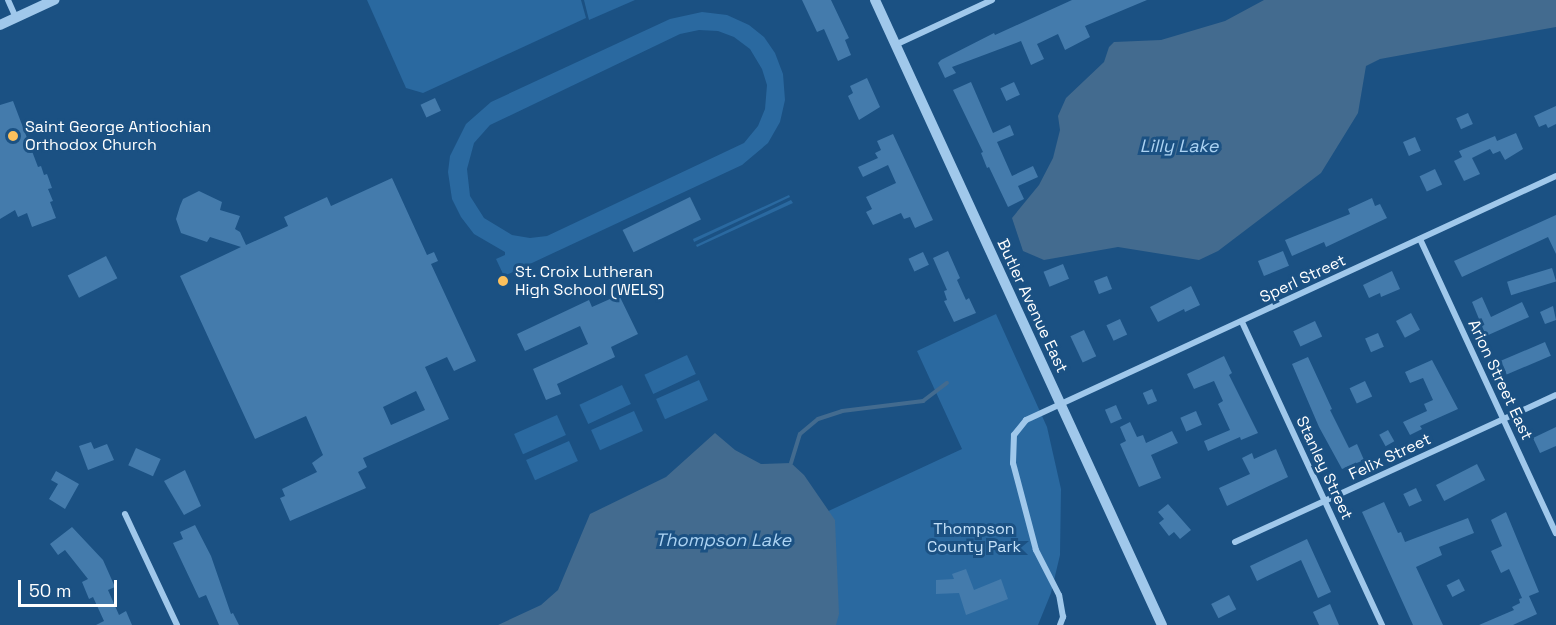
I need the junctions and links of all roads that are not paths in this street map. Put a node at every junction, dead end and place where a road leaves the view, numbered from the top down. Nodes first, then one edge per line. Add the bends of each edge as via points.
1 (8, 0) edge
2 (54, 0) edge
3 (875, 0) edge
4 (992, 0) edge
5 (16, 18) junction
6 (0, 25) edge
7 (896, 45) junction
8 (1556, 176) edge
9 (1420, 239) junction
10 (1242, 322) junction
11 (1556, 395) edge
12 (1061, 406) junction
13 (1504, 419) junction
14 (1325, 502) junction
15 (125, 513) dead end
16 (1556, 533) edge
17 (1234, 542) dead end
18 (177, 625) edge
19 (1060, 625) edge
20 (1162, 625) edge
21 (1382, 625) edge

1 - 5 street
2 - 5 street
3 - 7 street, Butler Avenue East
4 - 7 street
5 - 6 street
7 - 12 street, Butler Avenue East
8 - 9 street, Sperl Street
9 - 10 street, Sperl Street
9 - 13 street, Arion Street East
10 - 12 street, Sperl Street
10 - 14 street, Stanley Street
11 - 13 street, Felix Street
12 - 19 street, Sperl Street via 1026,420 1014,435 1013,463 1036,550 1059,595 1064,617
12 - 20 street, Butler Avenue East
13 - 14 street, Felix Street
13 - 16 street, Arion Street East
14 - 17 street, Felix Street
14 - 21 street, Stanley Street
15 - 18 street

